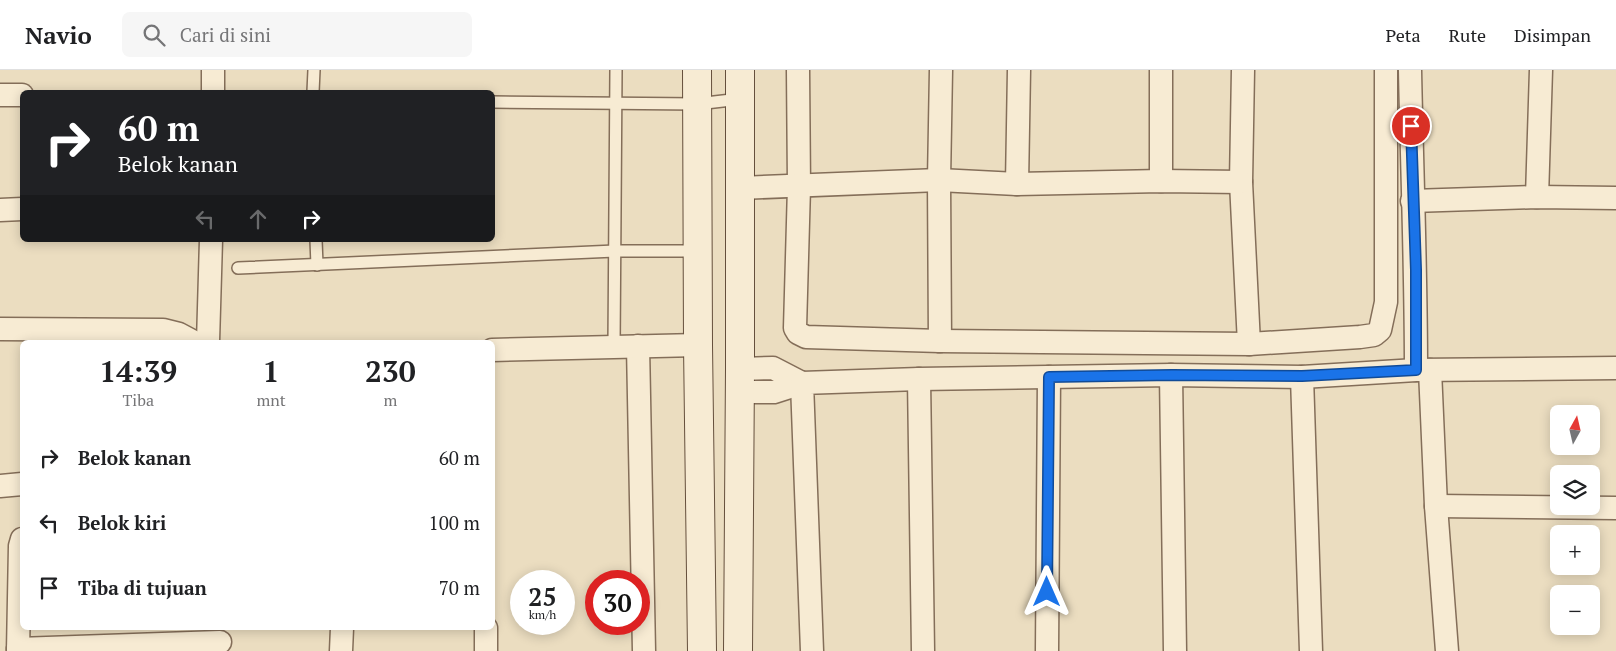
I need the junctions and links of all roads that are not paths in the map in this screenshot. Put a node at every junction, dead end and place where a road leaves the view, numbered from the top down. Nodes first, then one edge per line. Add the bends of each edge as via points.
1 (213, 70) edge
2 (314, 70) edge
3 (616, 70) edge
4 (697, 70) edge
5 (740, 70) edge
6 (798, 70) edge
7 (941, 70) edge
8 (1019, 70) edge
9 (1161, 70) edge
10 (1243, 70) edge
11 (1386, 70) edge
12 (1410, 70) edge
13 (1541, 70) edge
14 (213, 90) edge
15 (313, 90) edge
16 (0, 95) edge
17 (20, 95) edge
18 (740, 99) junction
19 (495, 102) edge
20 (616, 103) junction
21 (697, 104) junction
22 (939, 180) junction
23 (1161, 182) junction
24 (1241, 182) junction
25 (1016, 184) junction
26 (799, 187) junction
27 (740, 188) junction
28 (1537, 197) junction
29 (1616, 198) edge
30 (1412, 201) junction
31 (20, 209) edge
32 (0, 210) edge
33 (211, 242) edge
34 (316, 242) edge
35 (615, 251) junction
36 (698, 251) junction
37 (317, 265) junction
38 (238, 268) dead end
39 (0, 329) edge
40 (190, 340) edge
41 (208, 340) edge
42 (940, 341) junction
43 (698, 344) junction
44 (1249, 344) junction
45 (614, 346) junction
46 (638, 346) junction
47 (495, 350) edge
48 (1616, 368) edge
49 (1423, 370) junction
50 (1172, 375) junction
51 (1302, 376) junction
52 (1049, 377) junction
53 (918, 379) junction
54 (740, 381) junction
55 (802, 383) junction
56 (20, 484) edge
57 (0, 486) edge
58 (1436, 506) junction
59 (1616, 508) edge
60 (20, 546) edge
61 (342, 630) edge
62 (486, 630) edge
63 (220, 640) edge
64 (18, 650) edge
65 (341, 651) edge
66 (486, 651) edge
67 (644, 651) edge
68 (702, 651) edge
69 (738, 651) edge
70 (812, 651) edge
71 (923, 651) edge
72 (1047, 651) edge
73 (1175, 651) edge
74 (1311, 651) edge
75 (1447, 651) edge

1 - 14 street
2 - 15 lane
3 - 20 lane
4 - 21 main road
5 - 18 main road
6 - 26 street
7 - 22 street
8 - 25 street
9 - 23 street
10 - 24 street
11 - 44 street via 1386,302 1380,330 1374,335 1360,337
12 - 30 street
13 - 28 street
16 - 17 street
18 - 21 lane
18 - 27 main road
19 - 20 lane
20 - 21 lane
20 - 35 lane
21 - 36 main road
22 - 25 street
22 - 26 street
22 - 42 street
23 - 24 street
23 - 25 street
24 - 44 street
26 - 27 street
26 - 42 street via 795,328 798,333 806,337
27 - 54 main road
28 - 29 street
28 - 30 street
30 - 49 street
31 - 32 street
33 - 41 street
34 - 37 lane
35 - 36 lane
35 - 37 lane
35 - 45 lane
36 - 43 main road
37 - 38 lane
39 - 40 street via 163,330
42 - 44 street
43 - 46 street
43 - 68 main road
45 - 46 street
45 - 47 street
46 - 67 street
48 - 49 street
49 - 51 street
49 - 58 street
50 - 51 street
50 - 52 street
50 - 73 street
51 - 74 street
52 - 53 street
52 - 72 street
53 - 55 street
53 - 71 street
54 - 55 street via 773,368
54 - 69 main road
55 - 70 street
56 - 57 street
58 - 59 street
58 - 75 street
60 - 64 street
61 - 65 street
62 - 66 street
63 - 64 street

